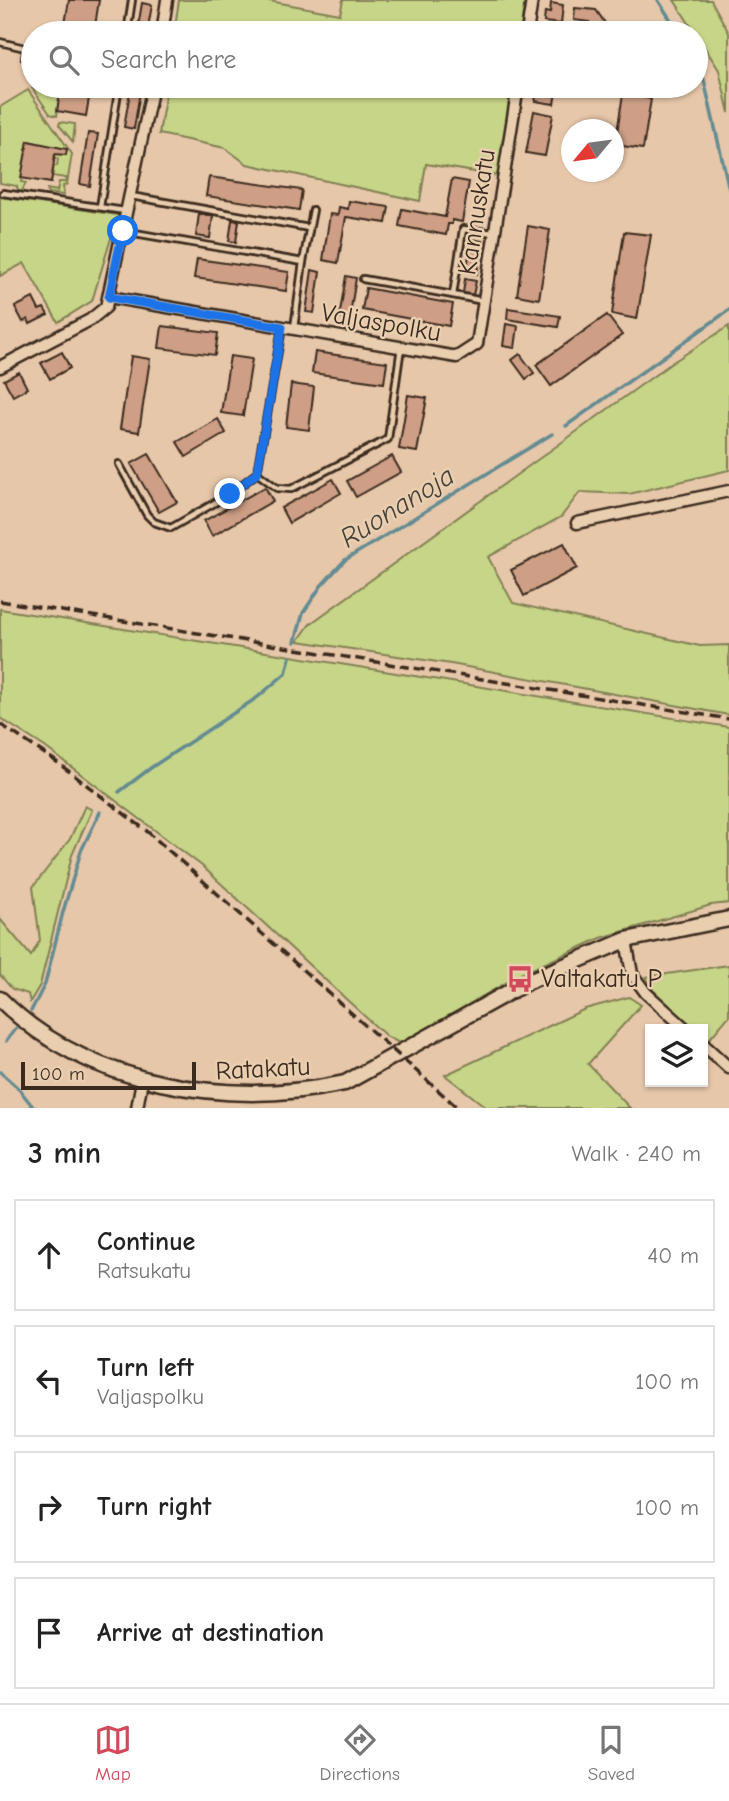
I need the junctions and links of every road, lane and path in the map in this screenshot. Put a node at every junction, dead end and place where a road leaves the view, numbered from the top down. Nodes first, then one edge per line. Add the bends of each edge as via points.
1 (132, 0) edge
2 (167, 0) edge
3 (532, 0) edge
4 (129, 21) edge
5 (164, 21) edge
6 (529, 21) edge
7 (0, 42) edge
8 (21, 47) edge
9 (117, 98) edge
10 (150, 98) edge
11 (516, 98) edge
12 (3, 193) dead end
13 (129, 195) junction
14 (100, 207) junction
15 (313, 210) dead end
16 (126, 211) junction
17 (309, 228) junction
18 (123, 231) junction
19 (495, 233) junction
20 (303, 262) junction
21 (363, 279) dead end
22 (453, 295) junction
23 (109, 297) junction
24 (484, 301) junction
25 (282, 327) junction
26 (294, 329) junction
27 (477, 344) joint
28 (401, 348) junction
29 (0, 367) edge
30 (119, 464) dead end
31 (257, 473) junction
32 (729, 491) edge
33 (577, 523) dead end
34 (729, 919) edge
35 (626, 940) junction
36 (0, 999) edge
37 (680, 1024) edge
38 (708, 1049) edge
39 (729, 1068) edge
40 (141, 1086) junction
41 (137, 1108) edge

1 - 4 lane
2 - 5 street
3 - 6 street
7 - 8 lane
9 - 14 lane
10 - 13 street
11 - 19 street, Kannuskatu
12 - 14 lane
13 - 16 street
13 - 17 lane
14 - 16 lane
15 - 17 lane
16 - 18 street
17 - 20 lane
18 - 20 lane
18 - 23 street
19 - 22 lane via 463,229
19 - 24 street, Kannuskatu
20 - 26 lane
21 - 22 lane
22 - 24 lane
23 - 25 street, Valjaspolku
23 - 29 street via 106,307 90,320
24 - 27 street, Kannuskatu
25 - 26 street, Valjaspolku
25 - 31 lane
26 - 28 street, Valjaspolku
27 - 28 street, Valjaspolku via 457,357
28 - 31 lane via 388,439 290,489 277,488
30 - 31 lane via 147,514 171,528
32 - 33 street
34 - 35 main road, Ratakatu
35 - 37 street via 632,974
35 - 40 main road, Ratakatu via 529,981 320,1093 217,1099
36 - 40 main road, Ratakatu via 25,1024 63,1050
38 - 39 street
40 - 41 street

